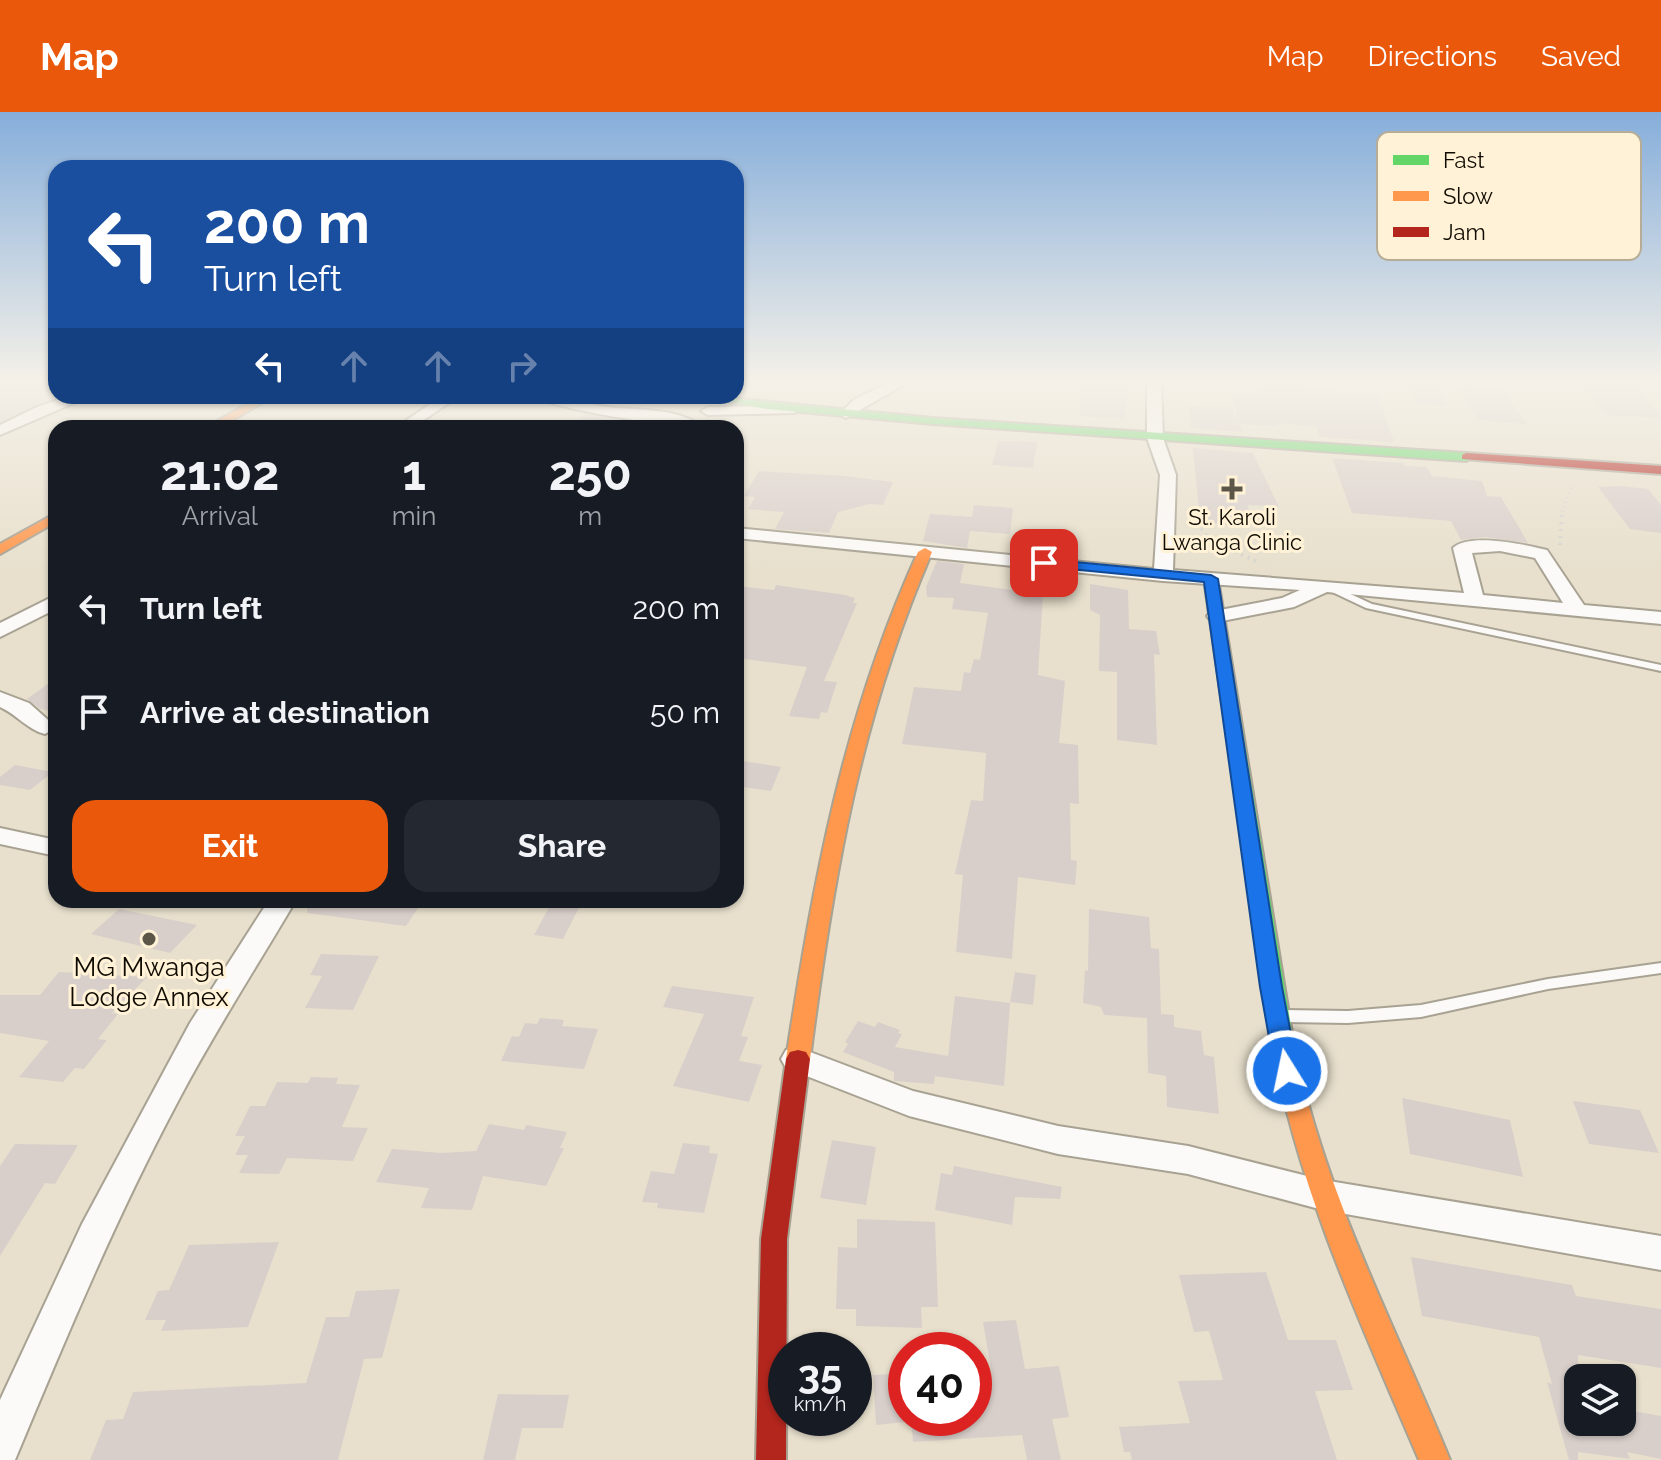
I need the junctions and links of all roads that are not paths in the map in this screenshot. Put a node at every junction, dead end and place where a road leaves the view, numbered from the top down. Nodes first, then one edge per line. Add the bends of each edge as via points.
1 (1156, 442) edge
2 (1222, 442) edge
3 (1661, 467) edge
4 (48, 522) edge
5 (744, 534) edge
6 (0, 550) edge
7 (925, 552) junction
8 (1163, 575) junction
9 (1211, 579) junction
10 (1326, 586) junction
11 (1475, 600) junction
12 (48, 605) edge
13 (1578, 611) junction
14 (1217, 616) junction
15 (1661, 618) edge
16 (0, 631) edge
17 (1661, 668) edge
18 (0, 699) edge
19 (45, 727) dead end
20 (0, 836) edge
21 (48, 846) edge
22 (271, 908) edge
23 (1661, 968) edge
24 (1277, 1016) junction
25 (797, 1059) junction
26 (1323, 1195) junction
27 (1661, 1253) edge
28 (0, 1447) edge
29 (771, 1460) edge
30 (1435, 1460) edge

1 - 8 street via 1168,475
2 - 3 main road
4 - 6 main road
5 - 7 street
7 - 8 street
7 - 25 main road via 902,599 851,753
8 - 9 street
9 - 10 street
9 - 14 main road
10 - 11 street
10 - 14 street via 1287,603
10 - 17 lane via 1369,606
11 - 13 street
11 - 13 street via 1462,548 1500,546 1541,554
12 - 16 street
13 - 15 street
14 - 24 main road
18 - 19 street
20 - 21 street
22 - 28 street via 121,1176
23 - 24 lane via 1548,984 1421,1011
24 - 26 main road via 1287,1071
25 - 26 street via 909,1103 1058,1140 1188,1160
25 - 29 main road via 774,1239
26 - 27 street
26 - 30 main road

